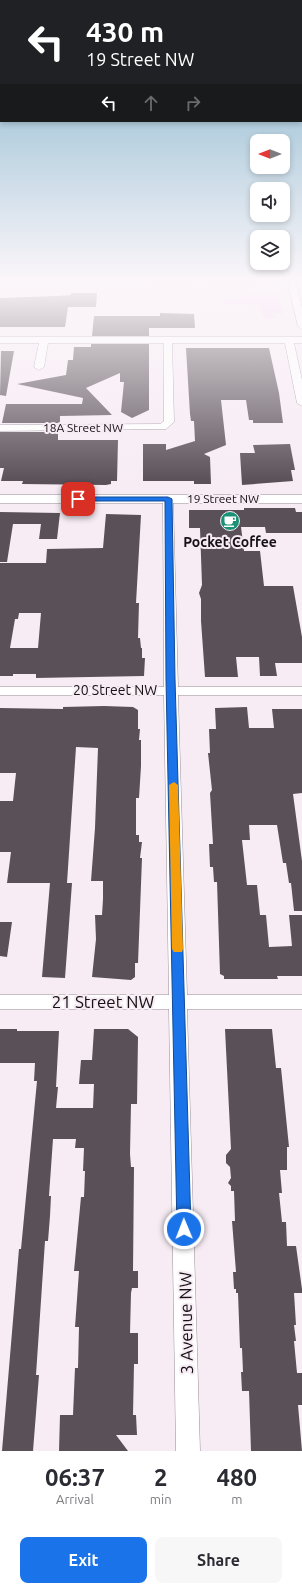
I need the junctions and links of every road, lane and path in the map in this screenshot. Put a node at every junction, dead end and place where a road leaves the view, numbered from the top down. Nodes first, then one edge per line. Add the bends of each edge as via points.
1 (43, 347) edge
2 (168, 347) edge
3 (289, 347) edge
4 (39, 367) dead end
5 (302, 403) edge
6 (0, 428) edge
7 (0, 499) edge
8 (168, 499) junction
9 (302, 499) edge
10 (171, 690) junction
11 (0, 691) edge
12 (302, 691) edge
13 (0, 1002) edge
14 (179, 1002) junction
15 (302, 1002) edge
16 (188, 1451) edge

1 - 4 street
2 - 6 street, 18A Street NW via 169,422 166,425 154,428
3 - 5 street
7 - 8 street, 19 Street NW
8 - 9 street, 19 Street NW
8 - 10 street, 3 Avenue NW
10 - 11 street, 20 Street NW
10 - 12 street, 20 Street NW
10 - 14 street, 3 Avenue NW
13 - 14 street, 21 Street NW
14 - 15 street, 21 Street NW
14 - 16 street, 3 Avenue NW

